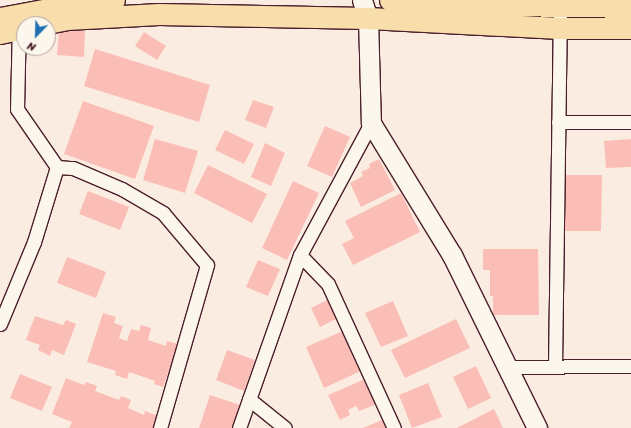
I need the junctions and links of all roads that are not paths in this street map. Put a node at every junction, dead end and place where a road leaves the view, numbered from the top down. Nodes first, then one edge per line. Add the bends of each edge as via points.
1 (114, 0) edge
2 (390, 0) edge
3 (446, 2) edge
4 (560, 4) junction
5 (631, 7) edge
6 (365, 9) edge
7 (56, 21) edge
8 (12, 24) edge
9 (560, 28) junction
10 (631, 28) edge
11 (558, 122) junction
12 (631, 122) edge
13 (371, 123) junction
14 (57, 167) junction
15 (300, 255) junction
16 (0, 324) edge
17 (631, 366) edge
18 (507, 367) junction
19 (555, 367) junction
20 (249, 399) junction
21 (160, 428) edge
22 (239, 428) edge
23 (284, 428) edge
24 (394, 428) edge
25 (537, 428) edge

1 - 8 main road
2 - 3 main road
3 - 4 main road
4 - 5 main road
4 - 9 street
6 - 7 main road via 159,14
6 - 9 main road
6 - 13 street
8 - 14 street via 17,109
9 - 10 main road
9 - 11 street
11 - 12 street
11 - 19 street
13 - 15 street
13 - 18 street via 452,255
14 - 16 street via 34,242
14 - 21 street via 73,168 122,189 163,213 207,265
15 - 20 street
15 - 24 street via 328,284
17 - 19 street
18 - 19 street
18 - 25 street
20 - 22 street
20 - 23 street

